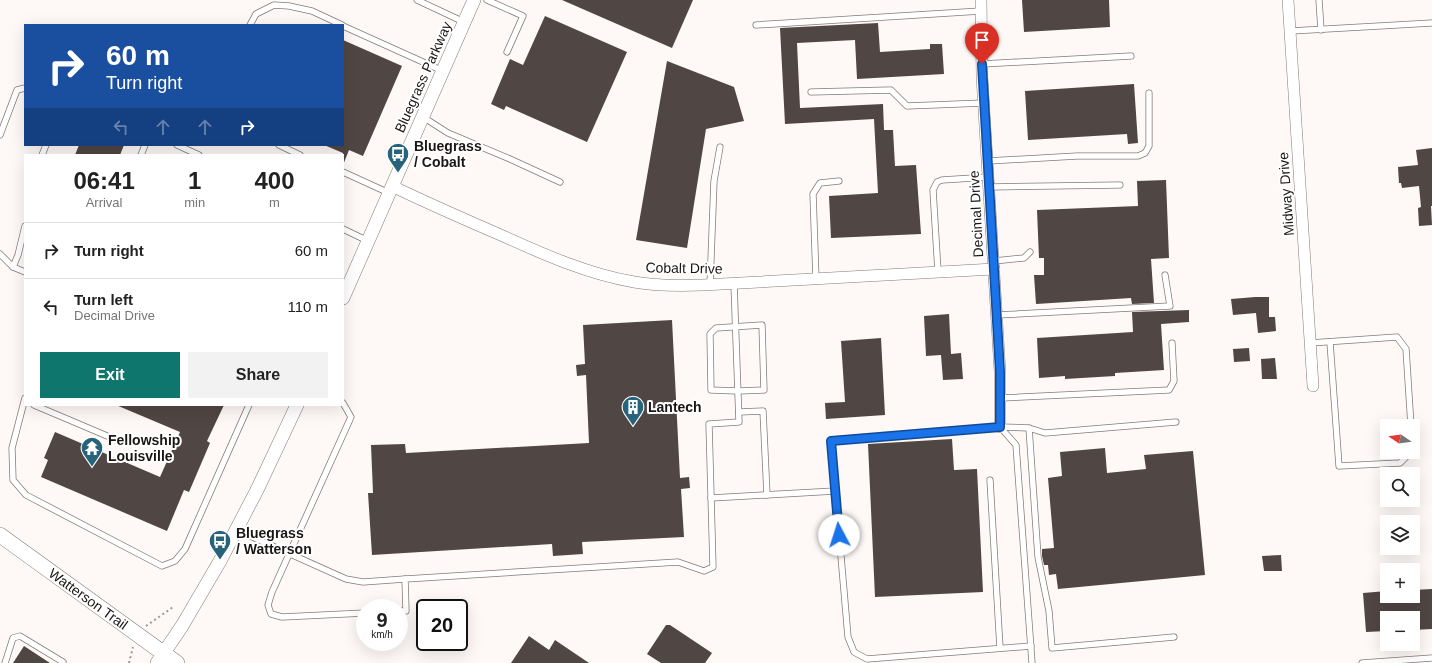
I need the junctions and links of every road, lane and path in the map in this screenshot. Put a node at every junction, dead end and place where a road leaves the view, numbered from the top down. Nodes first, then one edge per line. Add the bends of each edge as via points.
1 (417, 0) edge
2 (474, 0) edge
3 (487, 0) edge
4 (1288, 0) edge
5 (1319, 0) edge
6 (981, 6) edge
7 (465, 22) junction
8 (1432, 23) edge
9 (251, 24) edge
10 (340, 24) edge
11 (756, 25) dead end
12 (344, 26) edge
13 (1321, 30) junction
14 (1291, 31) junction
15 (507, 52) dead end
16 (1131, 56) dead end
17 (982, 64) junction
18 (443, 71) junction
19 (24, 88) edge
20 (811, 92) dead end
21 (1149, 93) dead end
22 (984, 103) junction
23 (423, 117) junction
24 (0, 136) edge
25 (179, 146) edge
26 (281, 146) edge
27 (720, 147) dead end
28 (197, 154) edge
29 (298, 154) edge
30 (988, 160) junction
31 (344, 172) edge
32 (839, 181) dead end
33 (560, 182) dead end
34 (989, 182) junction
35 (1120, 185) dead end
36 (391, 190) junction
37 (344, 229) edge
38 (24, 233) edge
39 (368, 241) junction
40 (1030, 252) dead end
41 (0, 254) edge
42 (18, 255) junction
43 (24, 258) edge
44 (994, 265) junction
45 (13, 267) junction
46 (24, 272) edge
47 (938, 272) junction
48 (1165, 275) dead end
49 (816, 280) junction
50 (734, 284) junction
51 (710, 285) junction
52 (344, 296) edge
53 (997, 315) junction
54 (735, 327) junction
55 (1330, 342) junction
56 (1172, 343) dead end
57 (1310, 343) junction
58 (1313, 386) dead end
59 (738, 391) junction
60 (1000, 398) junction
61 (24, 404) edge
62 (344, 405) edge
63 (36, 406) edge
64 (249, 406) edge
65 (297, 406) edge
66 (739, 412) junction
67 (1410, 419) edge
68 (1176, 422) dead end
69 (1000, 427) junction
70 (1029, 428) junction
71 (119, 441) dead end
72 (1404, 459) edge
73 (990, 480) dead end
74 (835, 491) junction
75 (767, 495) junction
76 (711, 498) junction
77 (237, 530) junction
78 (0, 535) edge
79 (289, 553) junction
80 (405, 579) junction
81 (406, 599) edge
82 (173, 607) dead end
83 (356, 613) edge
84 (145, 627) dead end
85 (1174, 637) dead end
86 (1031, 646) junction
87 (132, 648) dead end
88 (1000, 648) junction
89 (160, 658) edge
90 (1432, 658) edge
91 (62, 662) edge
92 (5, 663) edge
93 (128, 663) edge
94 (177, 663) edge
95 (1032, 663) edge
96 (1362, 663) edge

1 - 7 lane
2 - 7 street, Bluegrass Parkway
3 - 15 lane via 523,16
4 - 14 street, Midway Drive
5 - 13 lane
6 - 11 lane
6 - 17 street, Decimal Drive
7 - 18 street, Bluegrass Parkway
8 - 13 lane
9 - 10 lane via 256,14 274,5 312,12
12 - 18 lane
13 - 14 lane
14 - 57 street, Midway Drive
16 - 17 lane
17 - 22 street, Decimal Drive
18 - 23 street, Bluegrass Parkway
19 - 24 lane via 17,90
20 - 22 lane via 890,90 907,106
21 - 30 lane via 1149,146 1145,153 1138,156
22 - 30 street, Decimal Drive
23 - 33 lane via 448,133
23 - 36 street, Bluegrass Parkway
25 - 28 lane
26 - 29 lane
27 - 51 lane via 714,181
30 - 34 street, Decimal Drive
31 - 36 lane
32 - 49 lane via 820,183 813,194
34 - 35 lane
34 - 44 street, Decimal Drive
34 - 47 lane via 937,182 933,190
36 - 39 street, Bluegrass Parkway
36 - 51 street, Cobalt Drive via 588,270 634,282 676,286
37 - 39 lane
38 - 42 lane
39 - 52 street, Bluegrass Parkway
40 - 44 lane via 1024,258
41 - 45 lane
42 - 43 lane
42 - 45 lane
44 - 47 street, Cobalt Drive
44 - 53 street, Decimal Drive
45 - 46 lane
47 - 49 street, Cobalt Drive
48 - 53 lane via 1170,306
49 - 50 street, Cobalt Drive
50 - 51 street, Cobalt Drive
50 - 54 lane
53 - 60 street, Decimal Drive
54 - 59 lane
54 - 59 lane via 716,328 710,334 711,390
54 - 59 lane via 762,325 764,390
55 - 57 lane
55 - 67 lane via 1396,337 1406,349
55 - 72 lane via 1339,466 1400,463
56 - 60 lane via 1174,381 1169,390
57 - 58 street, Midway Drive
59 - 66 lane
60 - 69 street, Decimal Drive
61 - 64 lane via 12,448 13,480 26,494 162,566 175,561 185,549
62 - 79 lane via 351,417
63 - 71 lane
65 - 77 street
66 - 75 lane via 763,411
66 - 76 lane via 739,422 709,424
68 - 70 lane via 1045,433
69 - 70 lane
69 - 74 lane via 831,441
69 - 86 lane via 1016,445
70 - 85 lane via 1038,557 1049,611 1052,648
73 - 88 lane
74 - 75 lane
74 - 88 lane via 848,637 854,652 867,658
75 - 76 lane
76 - 80 lane via 712,567 704,571 678,562
77 - 79 lane
77 - 89 street via 182,626
78 - 89 main road, Watterson Trail
79 - 80 lane via 346,579 363,582
79 - 83 lane via 268,605 271,614 282,617
80 - 81 lane
82 - 84 path
86 - 88 lane
86 - 95 lane
87 - 93 path
89 - 94 main road, Watterson Trail
90 - 96 lane
91 - 92 lane via 20,636 13,638

